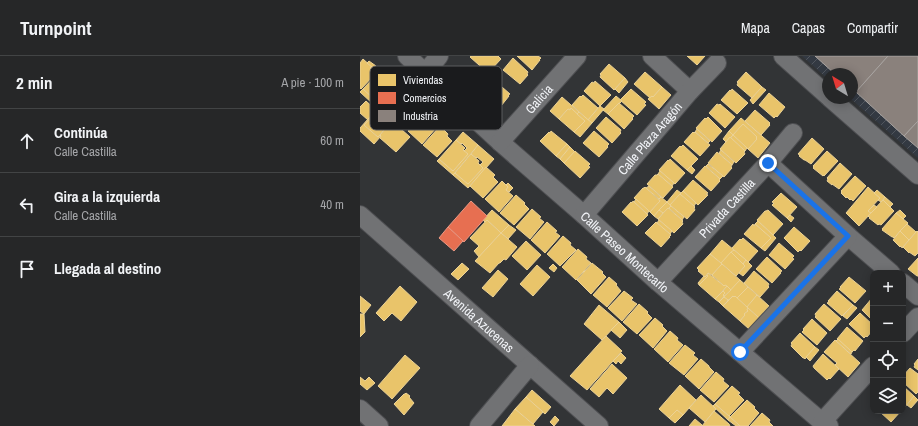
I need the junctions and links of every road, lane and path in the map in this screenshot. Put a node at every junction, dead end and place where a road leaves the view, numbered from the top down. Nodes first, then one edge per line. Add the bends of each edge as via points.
1 (439, 56) edge
2 (577, 56) edge
3 (652, 56) edge
4 (783, 56) edge
5 (415, 62) edge
6 (718, 63) dead end
7 (690, 91) junction
8 (822, 91) edge
9 (837, 104) edge
10 (487, 130) edge
11 (793, 133) dead end
12 (500, 142) junction
13 (768, 163) junction
14 (918, 175) edge
15 (360, 215) edge
16 (584, 215) junction
17 (848, 236) junction
18 (888, 270) edge
19 (658, 282) junction
20 (906, 286) edge
21 (918, 296) edge
22 (918, 317) edge
23 (906, 330) edge
24 (740, 352) junction
25 (530, 365) junction
26 (870, 370) edge
27 (360, 409) edge
28 (825, 424) edge
29 (379, 426) edge
30 (479, 426) edge
31 (599, 426) edge

1 - 5 street
2 - 12 street, Galicia
3 - 7 street
4 - 8 street
6 - 7 street, Calle Plaza Aragón
7 - 16 street, Calle Plaza Aragón
9 - 14 street
10 - 12 street, Calle Paseo Montecarlo
11 - 13 street, Privada Castilla
12 - 16 street, Calle Paseo Montecarlo
13 - 17 street
13 - 19 street, Privada Castilla
15 - 25 street, Avenida Azucenas
16 - 19 street, Calle Paseo Montecarlo
17 - 18 street
17 - 24 street
19 - 24 street, Calle Paseo Montecarlo
20 - 21 street
22 - 23 street
24 - 28 street, Calle Paseo Montecarlo
25 - 30 street
25 - 31 street, Avenida Azucenas
26 - 28 street
27 - 29 street

